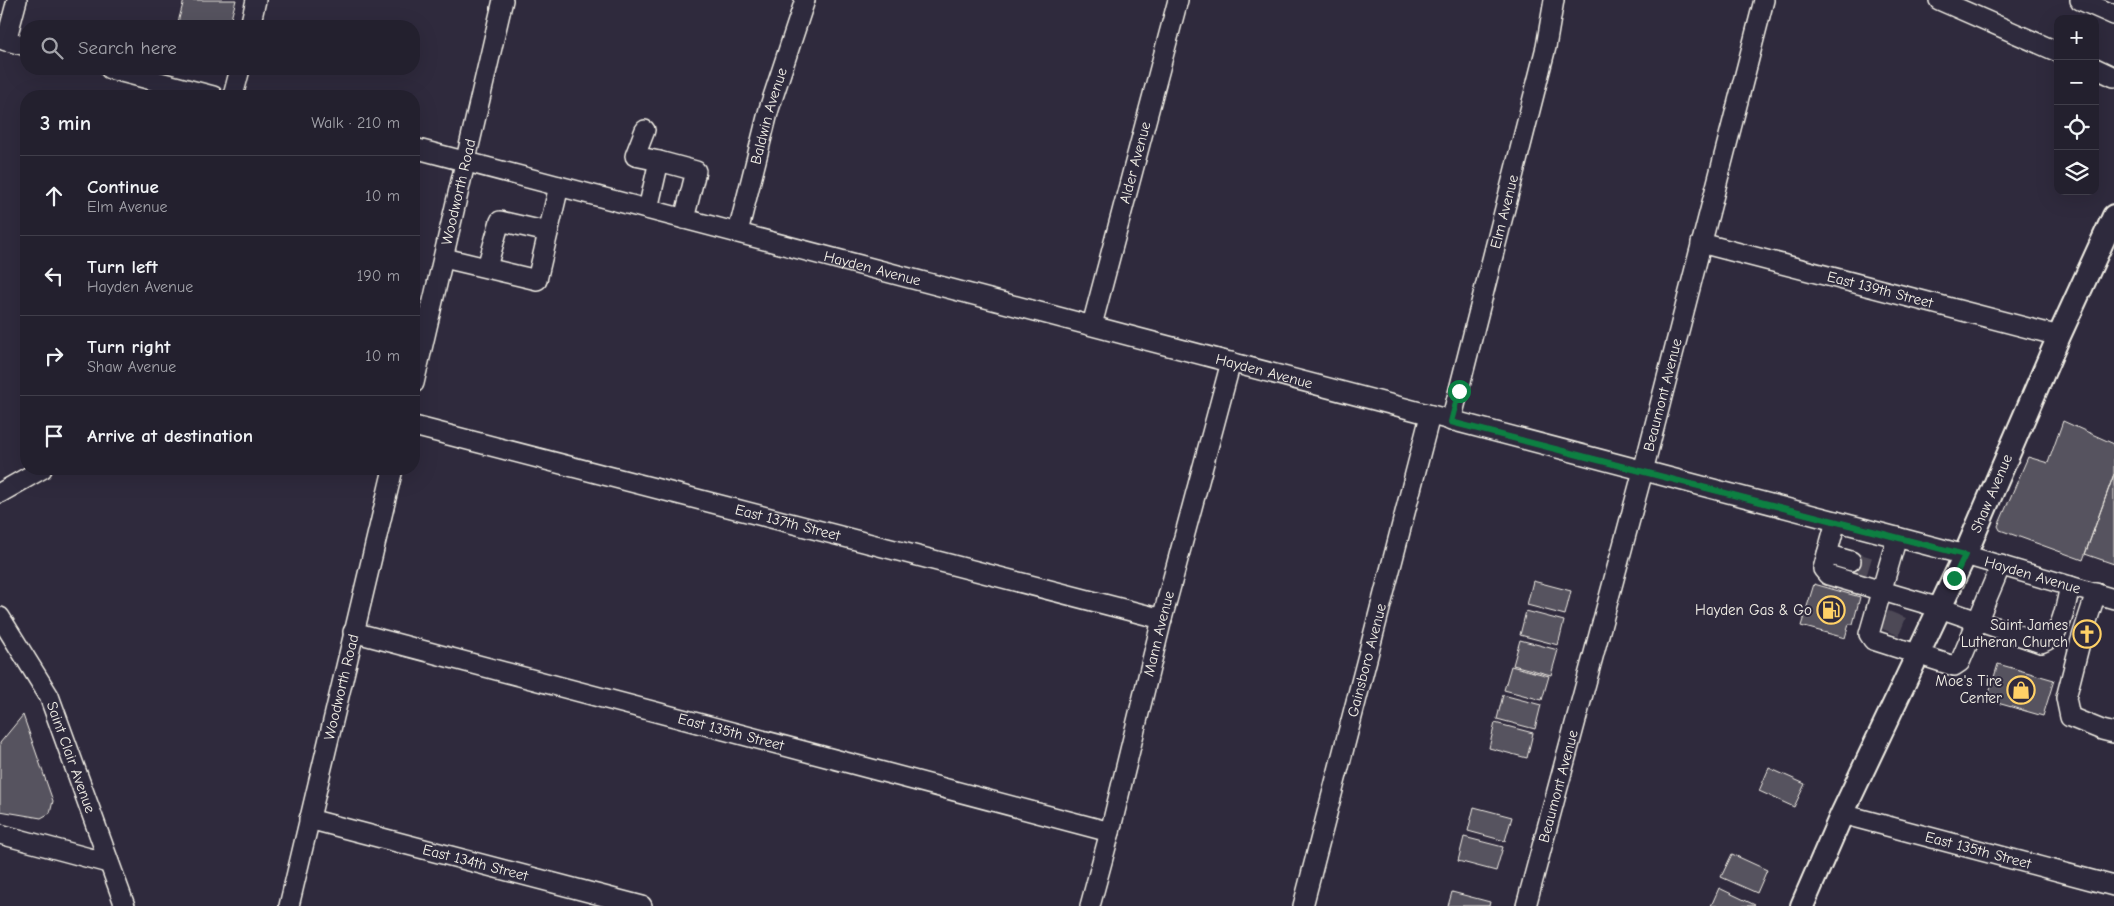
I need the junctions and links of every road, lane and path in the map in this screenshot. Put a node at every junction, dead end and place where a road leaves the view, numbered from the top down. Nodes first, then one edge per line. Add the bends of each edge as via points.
1 (17, 0) edge
2 (256, 0) edge
3 (503, 0) edge
4 (805, 0) edge
5 (1178, 0) edge
6 (1554, 0) edge
7 (1764, 0) edge
8 (1939, 0) edge
9 (2080, 0) edge
10 (2114, 15) edge
11 (251, 20) edge
12 (3, 40) edge
13 (20, 44) edge
14 (2054, 50) edge
15 (2099, 70) edge
16 (133, 75) edge
17 (238, 75) edge
18 (2114, 77) edge
19 (190, 90) edge
20 (235, 90) edge
21 (645, 130) dead end
22 (420, 149) edge
23 (467, 161) junction
24 (659, 162) junction
25 (559, 186) junction
26 (648, 210) junction
27 (2114, 216) edge
28 (684, 219) junction
29 (548, 232) junction
30 (738, 232) junction
31 (1701, 243) junction
32 (444, 258) junction
33 (487, 268) junction
34 (1092, 325) junction
35 (2059, 336) junction
36 (420, 358) edge
37 (1231, 362) junction
38 (1430, 416) junction
39 (1451, 422) junction
40 (420, 428) edge
41 (1643, 471) junction
42 (32, 475) edge
43 (392, 475) edge
44 (0, 493) edge
45 (1836, 521) junction
46 (1897, 537) junction
47 (1827, 554) junction
48 (1965, 555) junction
49 (1851, 561) tunnel mouth
50 (2001, 565) junction
51 (2070, 586) junction
52 (1882, 591) junction
53 (2096, 593) junction
54 (2114, 598) edge
55 (1940, 608) junction
56 (0, 617) edge
57 (1162, 619) junction
58 (1978, 622) junction
59 (353, 632) junction
60 (1918, 654) junction
61 (2114, 733) edge
62 (1842, 814) junction
63 (310, 818) junction
64 (1110, 832) junction
65 (0, 834) edge
66 (108, 863) junction
67 (2114, 886) edge
68 (125, 906) edge
69 (289, 906) edge
70 (642, 906) edge
71 (1090, 906) edge
72 (1303, 906) edge
73 (1526, 906) edge
74 (1802, 906) edge

1 - 12 street
2 - 11 street
3 - 23 street, Woodworth Road
4 - 30 street, Baldwin Avenue via 769,109
5 - 34 street, Alder Avenue
6 - 39 street, Elm Avenue via 1546,47
7 - 31 street, Beaumont Avenue
8 - 14 street
9 - 10 street
12 - 13 street
15 - 18 street
16 - 19 street
17 - 20 street
21 - 24 street via 635,156
22 - 23 street, Hayden Avenue
23 - 25 street, Hayden Avenue
23 - 32 street, Woodworth Road
24 - 26 street
24 - 28 street via 696,171
25 - 26 street, Hayden Avenue
25 - 29 street
26 - 28 street, Hayden Avenue
27 - 35 main road, Shaw Avenue
28 - 30 street, Hayden Avenue
29 - 33 street via 500,221
29 - 33 street via 537,280
30 - 34 street, Hayden Avenue
31 - 35 street, East 139th Street
31 - 41 street, Beaumont Avenue
32 - 33 street
32 - 36 street, Woodworth Road
34 - 37 street, Hayden Avenue
35 - 48 main road, Shaw Avenue
37 - 38 street, Hayden Avenue
37 - 57 street, Mann Avenue
38 - 39 street, Hayden Avenue
38 - 72 street, Gainsboro Avenue
39 - 41 street, Hayden Avenue
40 - 57 street, East 137th Street
41 - 45 street, Hayden Avenue
41 - 73 street, Beaumont Avenue
42 - 44 street
43 - 59 street, Woodworth Road
45 - 46 street, Hayden Avenue
45 - 47 street
46 - 48 street, Hayden Avenue
46 - 52 street via 1882,570
47 - 49 street
47 - 52 street via 1823,569 1828,575
48 - 50 street, Hayden Avenue
48 - 55 main road, Shaw Avenue
50 - 51 street, Hayden Avenue
50 - 58 street
51 - 53 street, Hayden Avenue
51 - 58 street via 2060,626 2050,640 2041,643
52 - 55 street via 1902,602
52 - 60 street via 1869,634 1873,640 1887,638
53 - 54 street, Hayden Avenue
53 - 61 street via 2066,698 2070,717
55 - 58 street
55 - 60 main road, Shaw Avenue
56 - 66 street, Saint Clair Avenue via 49,696
57 - 64 street, Mann Avenue
58 - 60 street via 1960,662 1954,666
59 - 63 street, Woodworth Road
59 - 64 street, East 135th Street
60 - 62 main road, Shaw Avenue
62 - 67 street, East 135th Street
62 - 74 main road, Shaw Avenue
63 - 69 street, Woodworth Road
63 - 70 street, East 134th Street
64 - 71 street, Mann Avenue
65 - 66 street
66 - 68 street, Saint Clair Avenue

